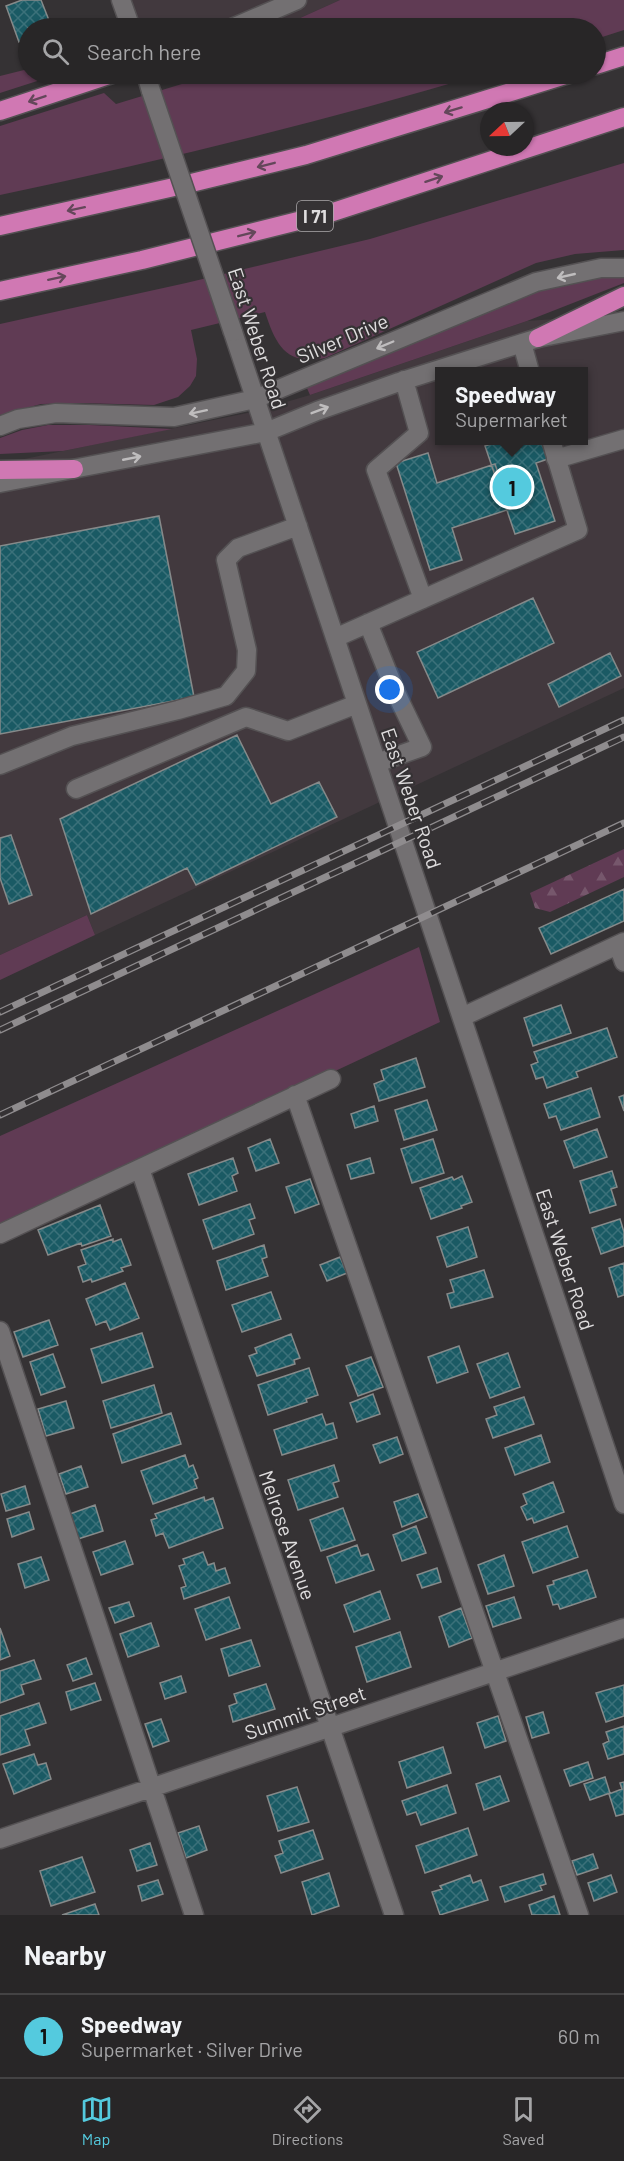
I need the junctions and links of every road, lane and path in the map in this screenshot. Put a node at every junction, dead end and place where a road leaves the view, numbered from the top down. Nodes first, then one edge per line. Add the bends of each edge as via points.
1 (121, 0) edge
2 (297, 0) edge
3 (127, 18) edge
4 (255, 18) edge
5 (624, 56) edge
6 (606, 62) edge
7 (82, 84) edge
8 (150, 84) edge
9 (537, 84) edge
10 (0, 111) edge
11 (624, 117) edge
12 (0, 226) edge
13 (624, 268) edge
14 (0, 291) edge
15 (624, 296) edge
16 (624, 321) edge
17 (530, 341) junction
18 (446, 367) edge
19 (530, 367) edge
20 (435, 370) edge
21 (404, 380) junction
22 (255, 399) junction
23 (0, 426) edge
24 (266, 432) junction
25 (624, 439) edge
26 (552, 445) edge
27 (556, 459) junction
28 (74, 469) junction
29 (0, 470) edge
30 (0, 483) edge
31 (297, 526) junction
32 (423, 599) junction
33 (368, 623) junction
34 (335, 638) junction
35 (357, 704) junction
36 (377, 763) junction
37 (0, 765) edge
38 (76, 789) dead end
39 (621, 943) edge
40 (624, 962) edge
41 (462, 1017) junction
42 (331, 1078) dead end
43 (295, 1095) junction
44 (140, 1169) junction
45 (0, 1234) edge
46 (0, 1331) edge
47 (624, 1504) edge
48 (624, 1628) edge
49 (495, 1672) junction
50 (330, 1728) junction
51 (152, 1787) junction
52 (0, 1839) edge
53 (194, 1915) edge
54 (394, 1915) edge
55 (579, 1915) edge

1 - 3 street
2 - 4 street
5 - 6 highway
7 -> 10 highway
8 - 22 street, East Weber Road, bridge
9 -> 12 highway via 306,155
14 -> 11 highway, I 71 via 330,213
13 -> 22 street, Silver Drive via 601,268 536,282
15 - 17 highway
16 - 17 street
17 - 18 street
17 - 19 street
20 - 21 street
24 -> 21 street
21 - 32 street via 419,433 376,470
22 -> 23 street, Silver Drive via 174,417 56,413
22 - 24 street, East Weber Road
28 -> 24 street
24 - 31 street, East Weber Road
25 - 27 street
26 - 27 street
27 - 32 street via 578,530
28 - 29 highway
28 - 30 street
31 - 34 street, East Weber Road
31 - 37 street via 238,548 226,560 247,650 246,671 226,696 72,736
32 - 33 street
33 - 34 street
33 - 36 street via 422,747
34 - 35 street, East Weber Road
35 - 36 street, East Weber Road
35 - 38 street via 288,731 246,717
36 - 41 street, East Weber Road
39 - 40 street
39 - 41 street
41 - 47 street, East Weber Road
42 - 43 street
43 - 44 street
43 - 49 street
44 - 45 street
44 - 50 street, Melrose Avenue
46 - 51 street
48 - 49 street, Summit Street
49 - 50 street, Summit Street
49 - 55 street
50 - 51 street, Summit Street
50 - 54 street, Melrose Avenue
51 - 52 street, Summit Street
51 - 53 street

